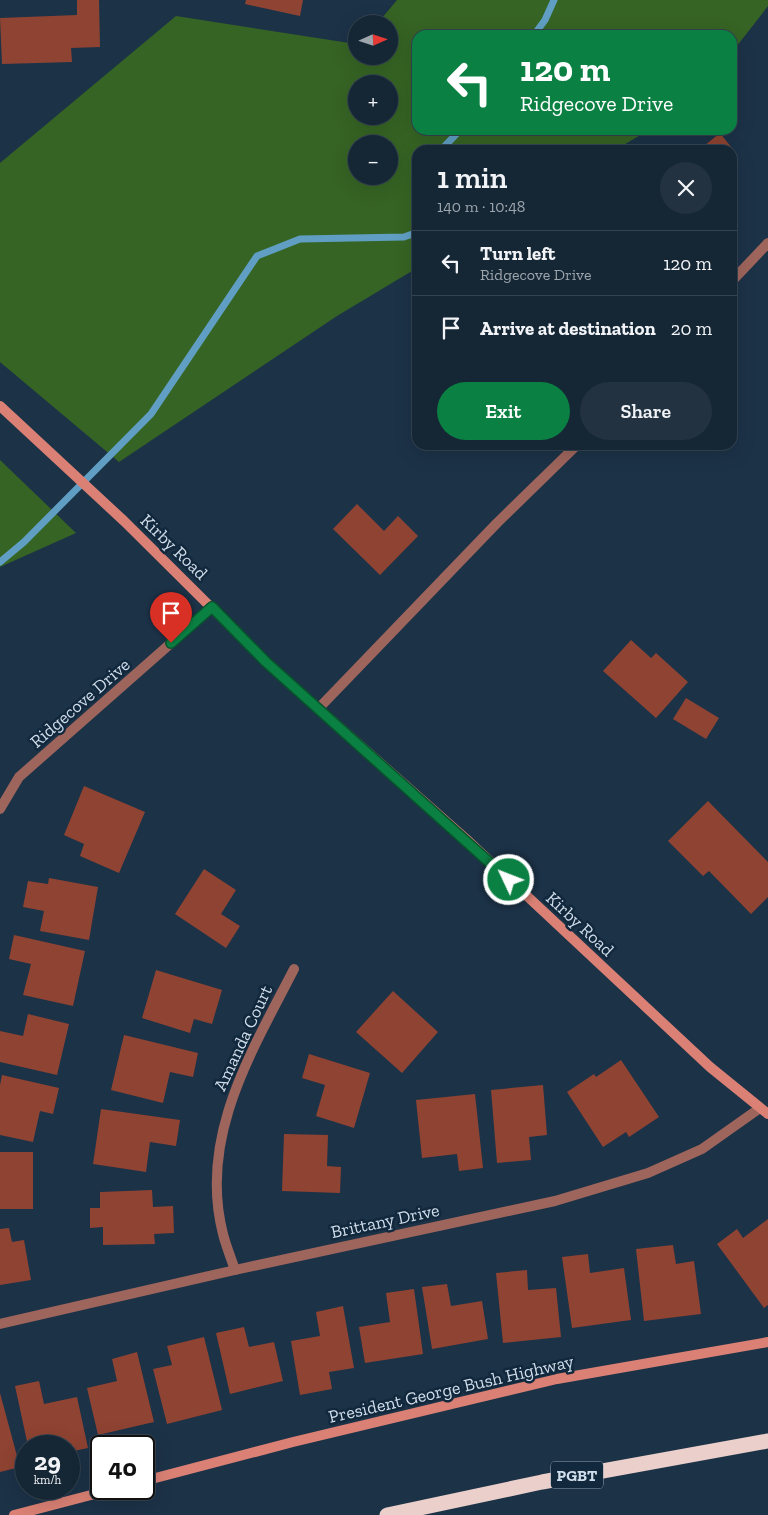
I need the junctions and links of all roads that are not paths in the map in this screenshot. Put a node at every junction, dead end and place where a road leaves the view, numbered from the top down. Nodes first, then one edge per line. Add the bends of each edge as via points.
1 (768, 243) edge
2 (737, 276) edge
3 (0, 406) edge
4 (572, 450) edge
5 (212, 607) junction
6 (319, 708) junction
7 (0, 809) edge
8 (294, 969) dead end
9 (764, 1111) edge
10 (235, 1270) junction
11 (0, 1324) edge
12 (768, 1342) edge
13 (768, 1442) edge
14 (155, 1478) edge
15 (90, 1495) edge
16 (14, 1515) edge
17 (387, 1515) edge

1 - 2 street
3 - 5 street, Kirby Road
4 - 6 street
5 - 6 street, Kirby Road via 266,662
5 - 7 street, Ridgecove Drive via 19,777
6 - 9 street, Kirby Road via 466,839 710,1067
8 - 10 street, Amanda Court via 241,1073 222,1126 218,1200 222,1233
9 - 10 street, Brittany Drive via 702,1149 639,1176 555,1200
10 - 11 street, Brittany Drive
12 - 14 street, President George Bush Highway via 557,1379
13 - 17 highway, PGBT via 542,1482
15 - 16 street

